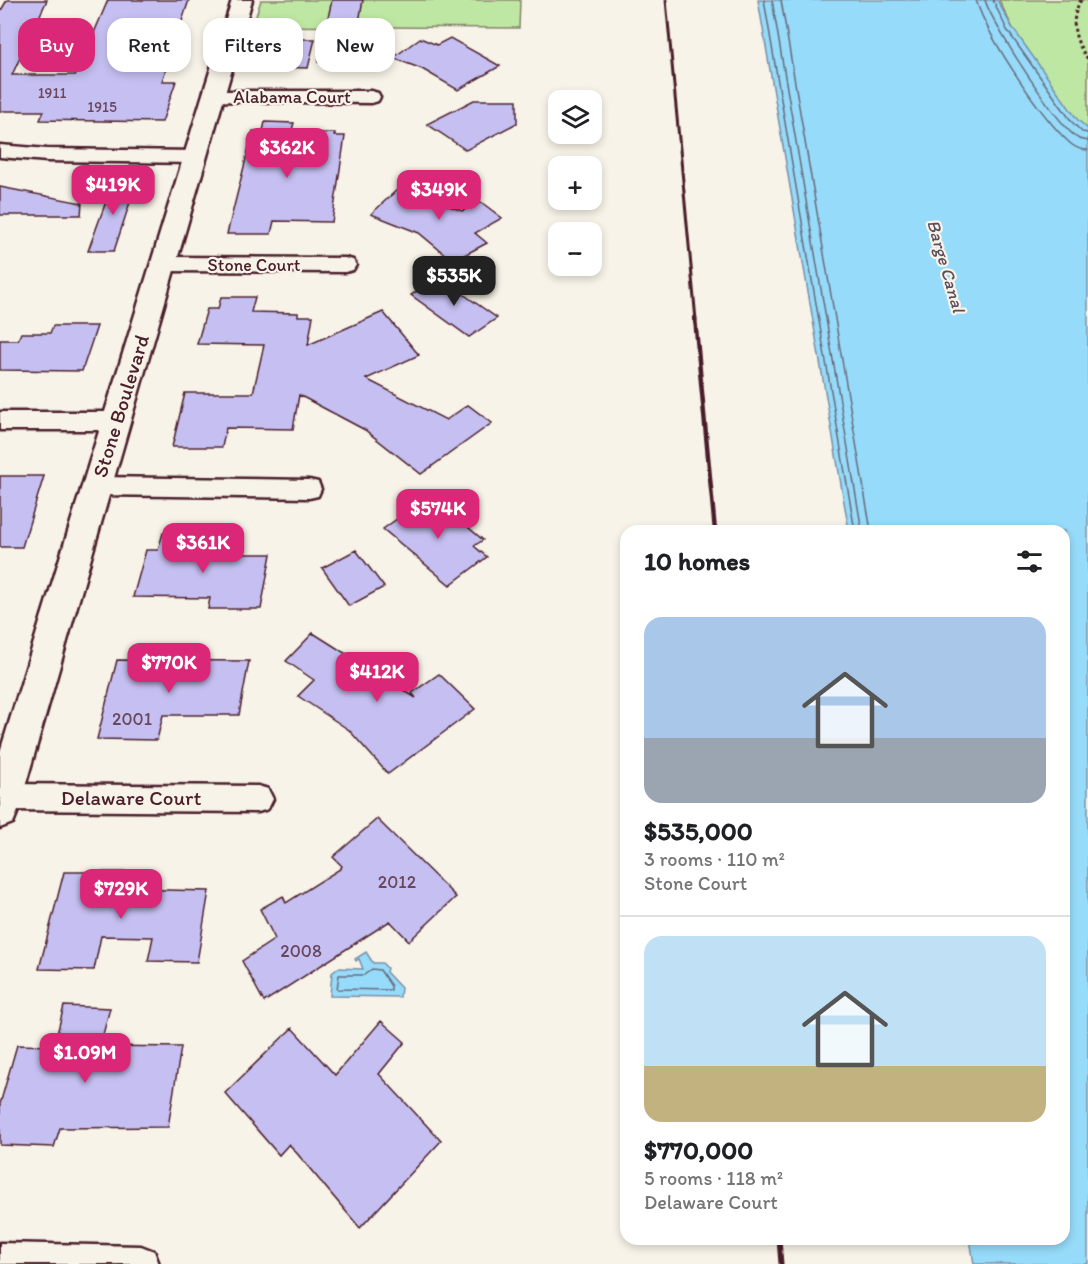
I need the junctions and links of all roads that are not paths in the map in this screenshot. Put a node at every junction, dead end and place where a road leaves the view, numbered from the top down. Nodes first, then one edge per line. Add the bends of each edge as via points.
1 (242, 0) edge
2 (213, 97) junction
3 (371, 98) dead end
4 (0, 151) edge
5 (195, 157) junction
6 (163, 264) junction
7 (345, 266) dead end
8 (0, 421) edge
9 (117, 421) junction
10 (97, 486) junction
11 (309, 489) dead end
12 (258, 799) dead end
13 (2, 804) edge
14 (0, 1261) edge
15 (141, 1264) edge

1 - 2 street, Stone Boulevard
2 - 3 street, Alabama Court
2 - 5 street, Stone Boulevard
4 - 5 street
5 - 6 street, Stone Boulevard
6 - 7 street, Stone Court
6 - 9 street, Stone Boulevard
8 - 9 street
9 - 10 street, Stone Boulevard
10 - 11 street
10 - 13 street, Stone Boulevard
12 - 13 street, Delaware Court
14 - 15 street

